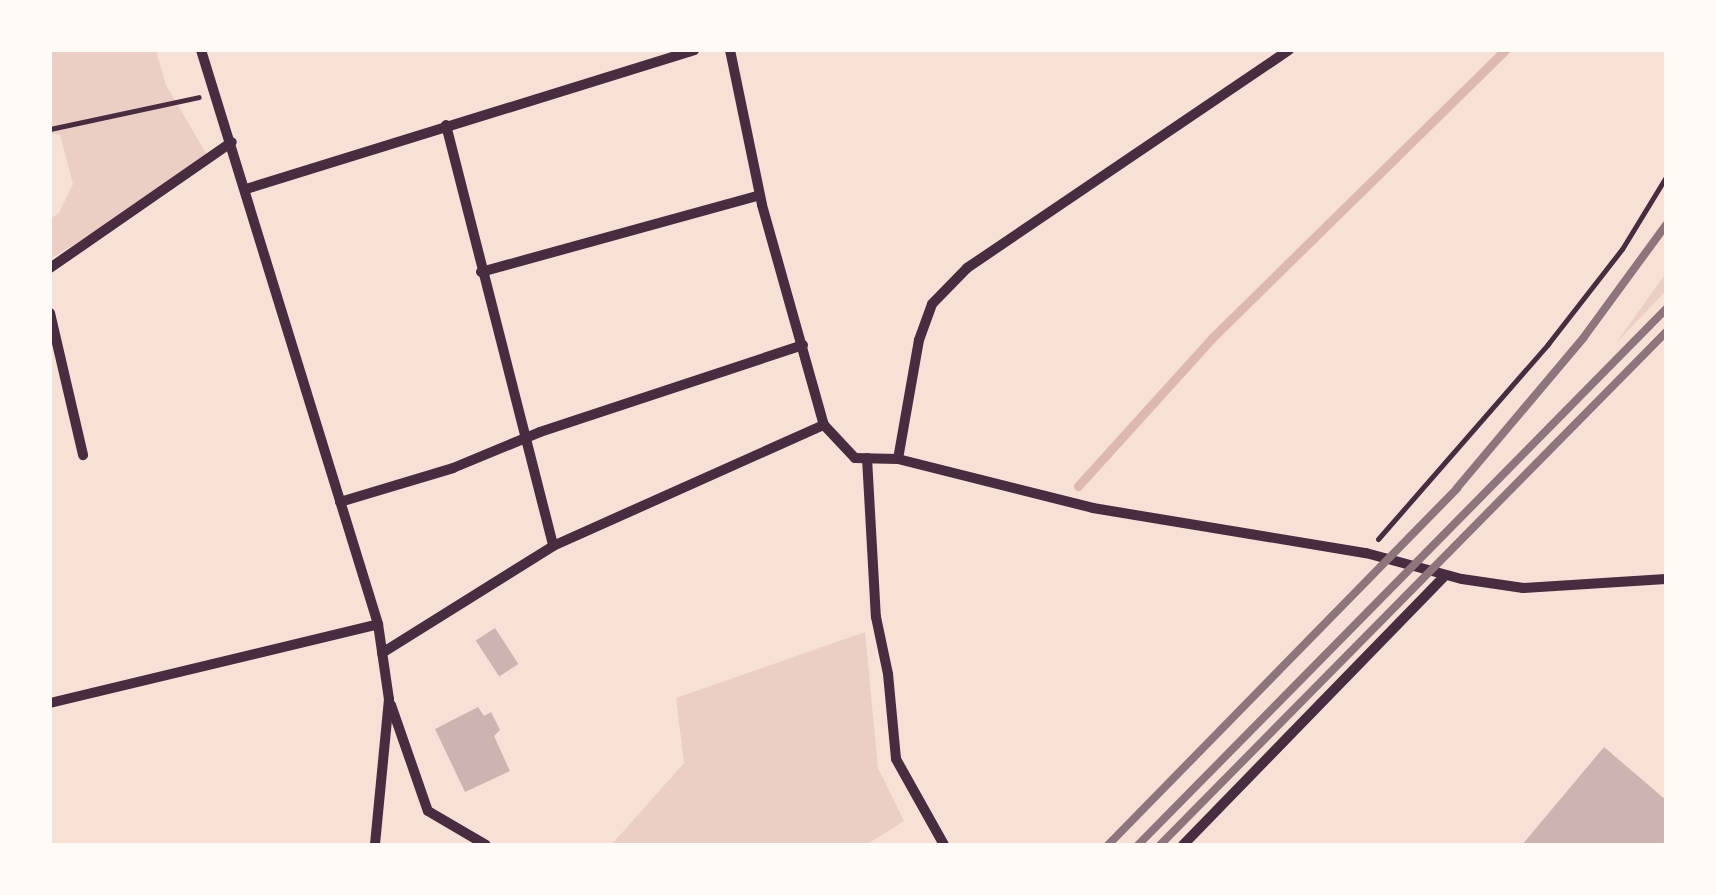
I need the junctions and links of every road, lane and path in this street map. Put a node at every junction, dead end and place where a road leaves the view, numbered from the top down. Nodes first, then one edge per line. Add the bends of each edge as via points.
1 (201, 50) edge
2 (694, 50) edge
3 (730, 50) edge
4 (1289, 50) edge
5 (216, 93) junction
6 (446, 125) junction
7 (50, 129) edge
8 (232, 142) junction
9 (1666, 177) edge
10 (246, 188) junction
11 (760, 195) junction
12 (50, 268) edge
13 (481, 272) junction
14 (50, 314) edge
15 (803, 344) junction
16 (824, 424) junction
17 (526, 438) junction
18 (83, 456) dead end
19 (867, 458) junction
20 (898, 459) junction
21 (340, 502) junction
22 (554, 546) junction
23 (1366, 552) junction
24 (1444, 576) junction
25 (1666, 579) edge
26 (378, 624) junction
27 (382, 653) junction
28 (389, 699) junction
29 (50, 704) edge
30 (375, 845) edge
31 (486, 845) edge
32 (944, 845) edge
33 (1183, 845) edge

1 - 5 street
2 - 6 street
3 - 11 street
4 - 20 street via 1063,201 932,304
5 - 7 path
5 - 8 street
6 - 10 street
6 - 13 street
8 - 10 street
8 - 12 street
9 - 23 path via 1622,249 1548,344
10 - 21 street
11 - 13 street
11 - 15 street
13 - 17 street
14 - 18 street
15 - 16 street
15 - 17 street
16 - 19 street via 856,458
16 - 22 street
17 - 21 street
17 - 22 street
19 - 20 street
19 - 32 street via 876,617 896,759
20 - 23 street via 1093,508
21 - 26 street
22 - 27 street
23 - 24 street
24 - 25 street via 1523,588
24 - 33 street
26 - 27 street
26 - 29 street
27 - 28 street
28 - 30 street
28 - 31 street via 428,811

